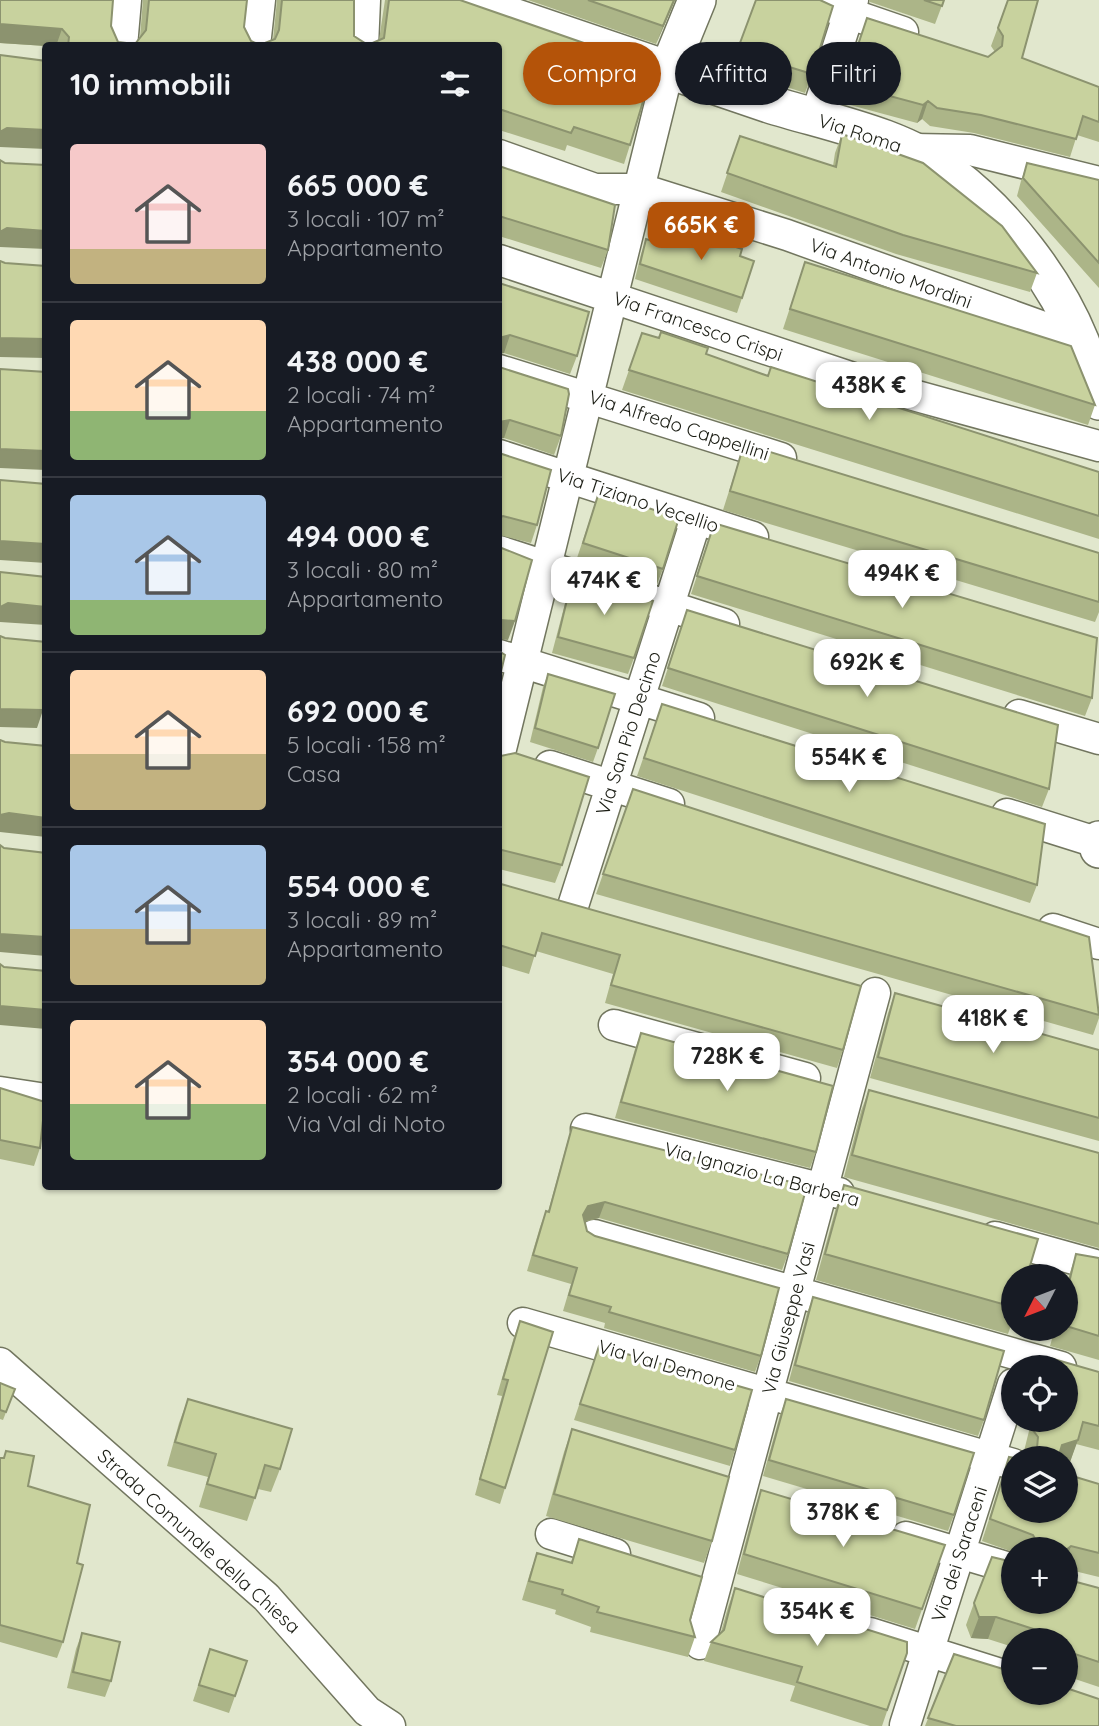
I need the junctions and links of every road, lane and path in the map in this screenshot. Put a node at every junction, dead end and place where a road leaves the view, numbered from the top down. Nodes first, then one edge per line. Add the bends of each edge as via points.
1 (126, 0) edge
2 (260, 0) edge
3 (365, 0) edge
4 (463, 0) edge
5 (697, 0) edge
6 (810, 0) edge
7 (851, 7) edge
8 (927, 40) edge
9 (122, 42) edge
10 (255, 42) edge
11 (363, 42) edge
12 (668, 71) junction
13 (822, 121) junction
14 (913, 149) junction
15 (502, 156) edge
16 (1099, 182) edge
17 (641, 189) junction
18 (502, 261) edge
19 (611, 297) junction
20 (1080, 340) junction
21 (502, 371) edge
22 (589, 397) junction
23 (1099, 401) edge
24 (1099, 446) edge
25 (502, 456) edge
26 (807, 466) edge
27 (569, 477) junction
28 (696, 520) junction
29 (774, 543) edge
30 (502, 552) edge
31 (547, 566) junction
32 (669, 606) junction
33 (747, 631) edge
34 (510, 659) edge
35 (639, 699) junction
36 (995, 708) edge
37 (502, 727) edge
38 (731, 728) edge
39 (1099, 739) edge
40 (502, 753) edge
41 (612, 785) junction
42 (981, 806) edge
43 (690, 810) edge
44 (1099, 842) edge
45 (1099, 849) edge
46 (574, 907) edge
47 (1033, 922) edge
48 (1099, 944) edge
49 (875, 993) dead end
50 (614, 1025) dead end
51 (0, 1092) edge
52 (861, 1094) junction
53 (42, 1099) edge
54 (586, 1129) edge
55 (822, 1189) junction
56 (862, 1200) edge
57 (967, 1229) edge
58 (594, 1235) edge
59 (1099, 1266) edge
60 (795, 1291) junction
61 (523, 1324) edge
62 (1002, 1355) edge
63 (0, 1363) edge
64 (767, 1394) junction
65 (1001, 1460) edge
66 (1001, 1462) edge
67 (883, 1530) edge
68 (551, 1534) dead end
69 (960, 1553) junction
70 (640, 1562) edge
71 (1001, 1565) edge
72 (849, 1627) edge
73 (700, 1644) dead end
74 (929, 1651) junction
75 (1001, 1674) edge
76 (905, 1725) edge
77 (390, 1726) edge

1 - 9 street
2 - 10 street
3 - 11 street
4 - 12 street, Via Roma
5 - 12 street
6 - 7 street
7 - 8 street
7 - 13 street via 821,100
12 - 13 street, Via Roma
12 - 17 street
13 - 14 street, Via Roma
14 - 16 street via 970,150
14 - 20 street, Via Roma via 952,174 995,213 1058,298
15 - 17 street, Via Antonio Mordini via 595,189
17 - 19 street
17 - 20 street, Via Antonio Mordini via 787,235
18 - 19 street, Via Francesco Crispi
19 - 22 street
19 - 24 street, Via Francesco Crispi via 862,381
20 - 23 street, Via Roma
21 - 22 street, Via Alfredo Cappellini
22 - 26 street, Via Alfredo Cappellini
22 - 27 street
25 - 27 street, Via Tiziano Vecellio
27 - 28 street, Via Tiziano Vecellio
27 - 31 street
28 - 29 street, Via Tiziano Vecellio
28 - 32 street, Via San Pio Decimo
30 - 31 street
31 - 32 street
31 - 34 street
32 - 33 street
32 - 35 street, Via San Pio Decimo
34 - 35 street
34 - 37 street
35 - 38 street
35 - 41 street, Via San Pio Decimo
36 - 39 street
40 - 41 street
41 - 43 street
41 - 46 street, Via San Pio Decimo
42 - 44 street
44 - 45 street
47 - 48 street
49 - 52 street, Via Giuseppe Vasi
50 - 52 street
51 - 53 street
52 - 55 street, Via Giuseppe Vasi
54 - 55 street, Via Ignazio La Barbera
55 - 56 street, Via Ignazio La Barbera
55 - 60 street, Via Giuseppe Vasi
57 - 59 street
58 - 60 street
60 - 62 street
60 - 64 street, Via Giuseppe Vasi
61 - 64 street, Via Val Demone
63 - 77 street, Strada Comunale della Chiesa via 266,1597 367,1711
64 - 65 street, Via Val Demone
64 - 73 street, Via Giuseppe Vasi
66 - 69 street, Via dei Saraceni
67 - 69 street
68 - 70 street
69 - 71 street
69 - 74 street, Via dei Saraceni
72 - 74 street
74 - 75 street
74 - 76 street, Via dei Saraceni

